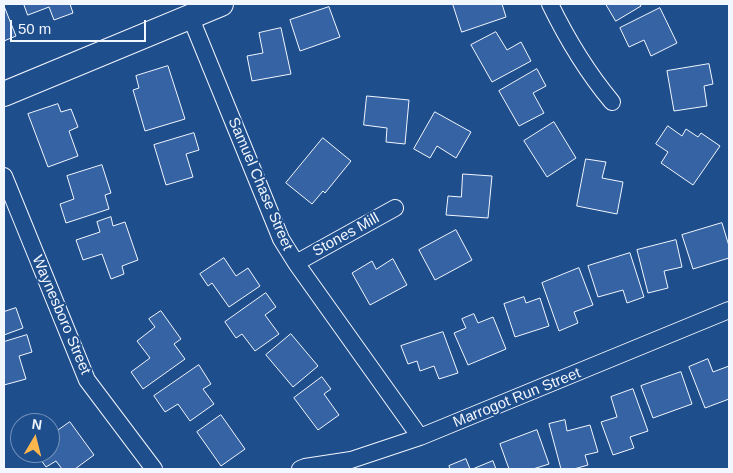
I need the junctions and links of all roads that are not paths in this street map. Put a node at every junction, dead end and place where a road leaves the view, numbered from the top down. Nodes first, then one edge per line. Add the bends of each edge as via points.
1 (221, 4) edge
2 (550, 4) edge
3 (190, 16) junction
4 (4, 94) edge
5 (612, 102) dead end
6 (4, 176) edge
7 (395, 208) dead end
8 (296, 263) junction
9 (729, 310) edge
10 (420, 437) junction
11 (154, 469) edge
12 (300, 469) edge

1 - 3 street
2 - 5 street via 591,77
3 - 4 street
3 - 8 street, Samuel Chase Street via 281,239
6 - 11 street, Waynesboro Street via 87,380
7 - 8 street, Stones Mill
8 - 10 street, Samuel Chase Street
9 - 10 street, Marrogot Run Street
10 - 12 street, Marrogot Run Street via 351,460

